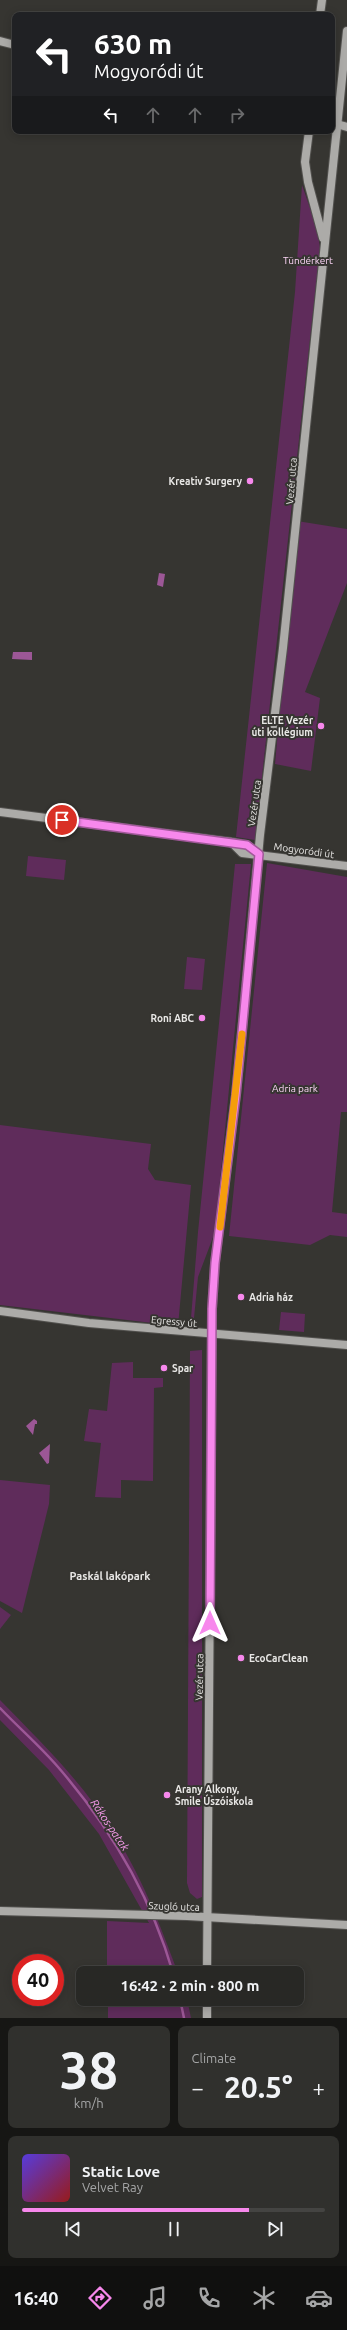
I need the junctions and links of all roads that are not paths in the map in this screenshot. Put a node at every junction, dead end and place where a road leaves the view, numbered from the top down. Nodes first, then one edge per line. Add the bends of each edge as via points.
1 (322, 0) edge
2 (320, 12) edge
3 (347, 31) edge
4 (0, 41) edge
5 (12, 44) edge
6 (335, 116) edge
7 (335, 123) edge
8 (347, 127) edge
9 (309, 134) edge
10 (333, 134) edge
11 (329, 196) junction
12 (312, 198) junction
13 (325, 242) junction
14 (0, 812) edge
15 (259, 854) junction
16 (347, 866) edge
17 (0, 1311) edge
18 (210, 1334) junction
19 (347, 1345) edge
20 (0, 1911) edge
21 (207, 1918) junction
22 (347, 1926) edge
23 (207, 1966) edge
24 (207, 2006) edge
25 (207, 2018) edge

1 - 2 street
3 - 6 street, Vezér utca
4 - 5 street
7 - 8 street
9 - 12 street, Vezér utca via 305,162
10 - 11 street, Vezér utca
11 - 12 street via 319,202
11 - 13 street, Vezér utca
12 - 13 street, Vezér utca
13 - 15 street, Vezér utca
14 - 15 street, Mogyoródi út via 231,842 247,845
15 - 16 street, Mogyoródi út
15 - 18 street, Vezér utca via 236,1095 215,1263
17 - 18 street, Egressy út via 89,1323
18 - 19 street, Egressy út
18 - 21 street, Vezér utca
20 - 21 street, Szugló utca
21 - 22 street, Szugló utca
21 - 23 street, Vezér utca
24 - 25 street

